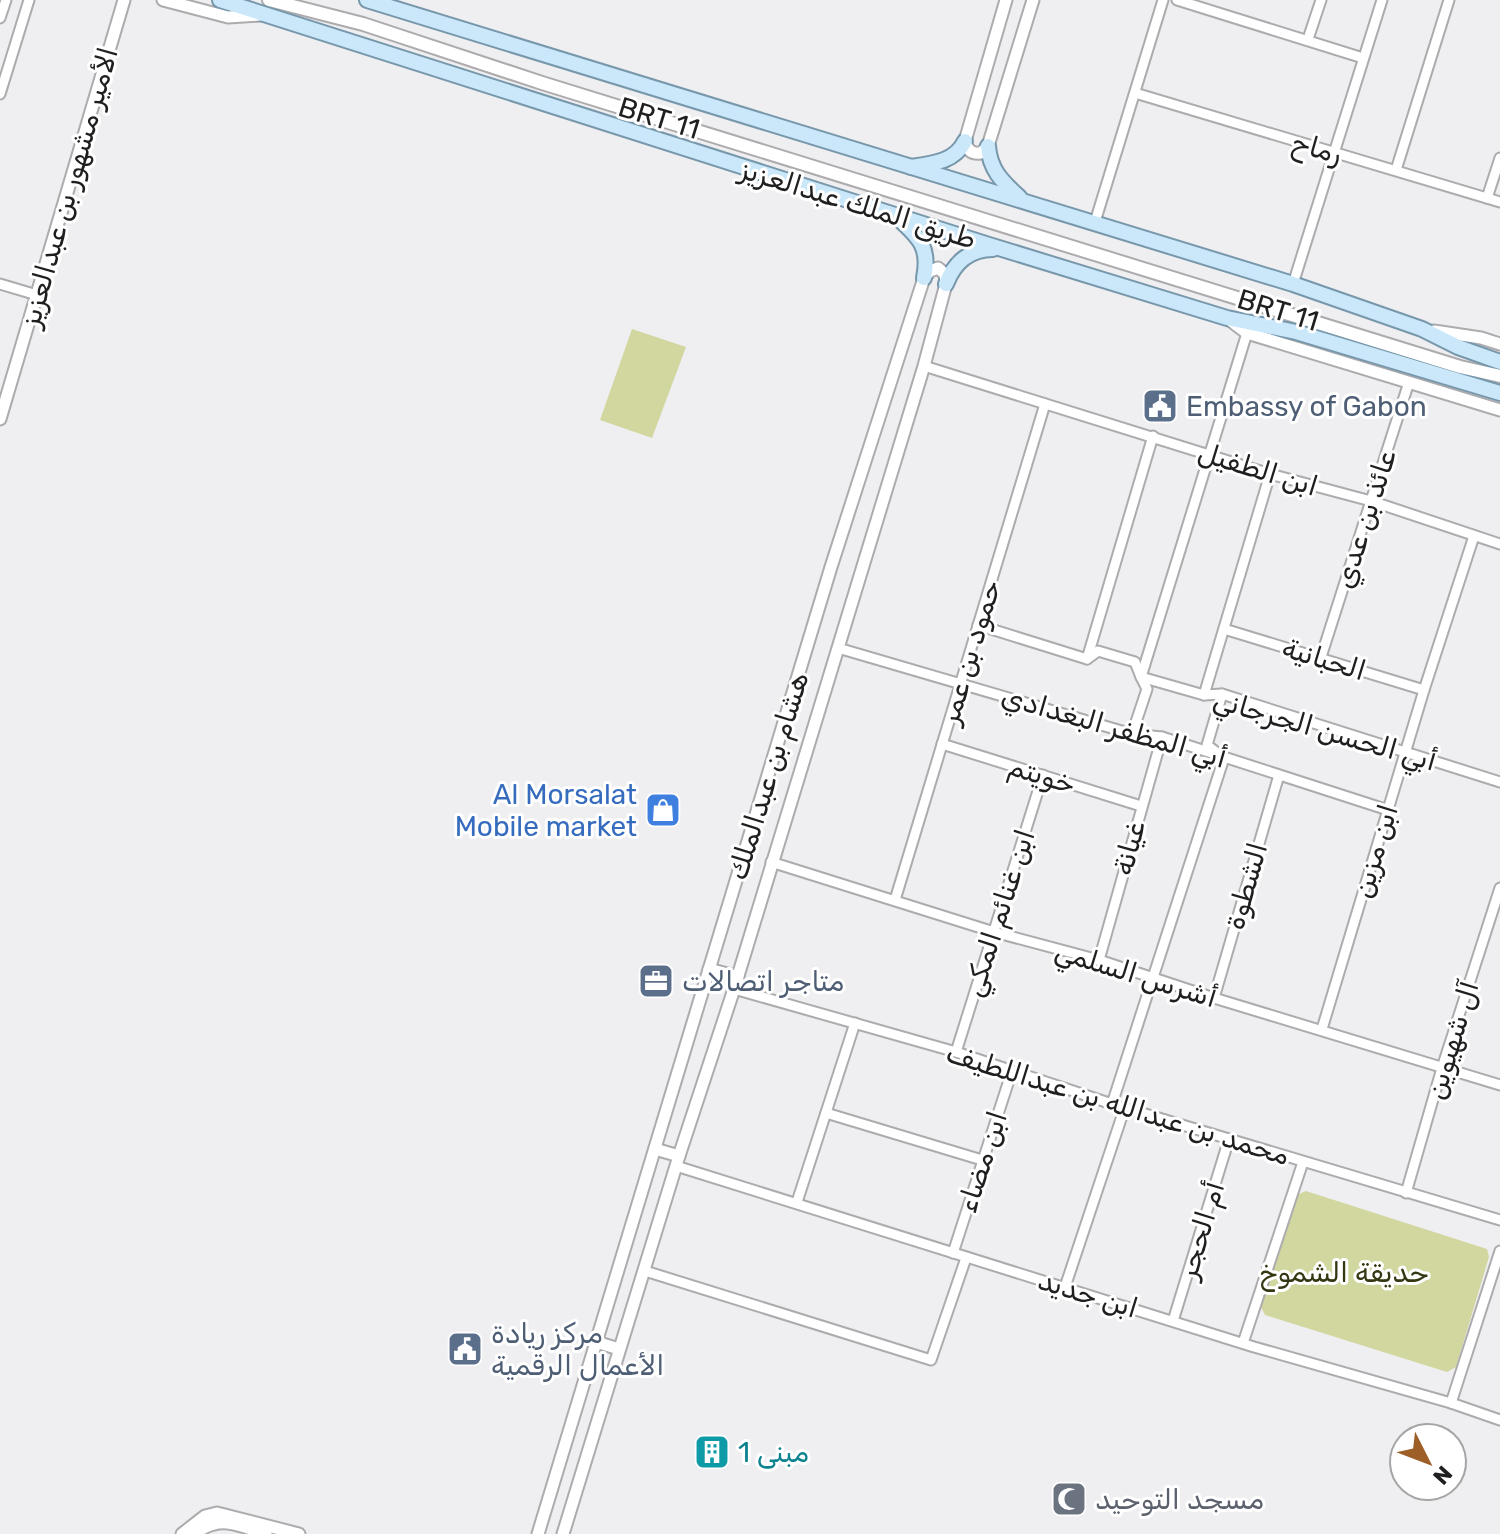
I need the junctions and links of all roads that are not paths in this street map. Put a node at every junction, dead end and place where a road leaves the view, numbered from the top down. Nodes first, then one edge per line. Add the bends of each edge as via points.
1 (6, 0) edge
2 (29, 0) edge
3 (124, 0) edge
4 (163, 0) edge
5 (220, 0) edge
6 (269, 0) edge
7 (367, 0) edge
8 (1006, 0) edge
9 (1033, 0) edge
10 (1163, 0) edge
11 (1177, 0) edge
12 (1321, 0) edge
13 (1382, 0) edge
14 (1449, 0) edge
15 (260, 15) junction
16 (0, 18) edge
17 (1308, 39) junction
18 (1363, 58) junction
19 (1135, 93) junction
20 (0, 94) edge
21 (965, 141) junction
22 (988, 146) junction
23 (1334, 153) junction
24 (1500, 158) edge
25 (908, 168) junction
26 (1396, 170) junction
27 (1487, 198) junction
28 (1023, 201) junction
29 (1500, 202) edge
30 (896, 216) junction
31 (1095, 222) junction
32 (1005, 249) junction
33 (924, 278) junction
34 (0, 284) edge
35 (946, 284) junction
36 (1293, 284) junction
37 (37, 295) junction
38 (1227, 318) junction
39 (1422, 329) junction
40 (1247, 333) junction
41 (1500, 344) edge
42 (1500, 362) edge
43 (924, 366) junction
44 (1460, 367) junction
45 (1500, 376) edge
46 (1409, 382) junction
47 (1500, 382) edge
48 (1500, 393) edge
49 (1045, 404) junction
50 (1500, 410) edge
51 (0, 419) edge
52 (1153, 436) junction
53 (1211, 455) junction
54 (1270, 474) junction
55 (1371, 501) junction
56 (1474, 536) junction
57 (1500, 544) edge
58 (978, 625) junction
59 (1224, 629) junction
60 (838, 648) junction
61 (1321, 657) junction
62 (1087, 659) junction
63 (1141, 677) junction
64 (959, 683) junction
65 (1424, 690) junction
66 (1222, 694) junction
67 (1204, 695) junction
68 (1132, 734) junction
69 (1162, 737) junction
70 (942, 744) junction
71 (1405, 753) junction
72 (1224, 758) junction
73 (1043, 775) junction
74 (1279, 775) junction
75 (1500, 782) edge
76 (1141, 806) junction
77 (1388, 810) junction
78 (771, 862) junction
79 (1500, 888) edge
80 (895, 900) junction
81 (994, 932) junction
82 (1099, 960) junction
83 (709, 969) junction
84 (738, 977) junction
85 (1152, 977) junction
86 (734, 989) junction
87 (1214, 998) junction
88 (855, 1023) junction
89 (1322, 1029) junction
90 (956, 1052) junction
91 (1442, 1068) junction
92 (1012, 1071) junction
93 (1500, 1085) edge
94 (1112, 1104) junction
95 (1125, 1107) junction
96 (826, 1113) junction
97 (1229, 1139) junction
98 (655, 1149) junction
99 (982, 1160) junction
100 (677, 1161) junction
101 (1303, 1162) junction
102 (1406, 1193) junction
103 (797, 1202) junction
104 (1500, 1220) edge
105 (1500, 1251) edge
106 (953, 1253) junction
107 (966, 1258) junction
108 (645, 1271) junction
109 (1065, 1287) junction
110 (1173, 1321) junction
111 (596, 1342) junction
112 (1243, 1343) junction
113 (619, 1349) junction
114 (1451, 1403) junction
115 (1500, 1420) edge
116 (182, 1534) edge
117 (194, 1534) edge
118 (266, 1534) edge
119 (299, 1534) edge
120 (538, 1534) edge
121 (563, 1534) edge

1 - 16 street
2 - 20 street
3 - 37 street, الأمير مشهور بن عبدالعزيز
4 - 15 street via 228,17
5 - 15 main road, طريق الملك عبدالعزيز
6 - 44 main road, BRT 11 via 363,24
7 - 25 main road, طريق الملك عبدالعزيز
8 - 21 street
9 - 22 street
10 - 19 street
11 - 17 street
12 - 17 street
13 - 18 street
14 - 26 street
15 - 30 main road, طريق الملك عبدالعزيز
17 - 18 street
18 - 23 street
19 - 23 street, رماح
19 - 31 street
21 - 22 street via 975,154
21 - 25 main road via 953,157
22 - 28 main road via 995,173
23 - 26 street, رماح
23 - 36 street
24 - 27 street
25 - 28 main road, طريق الملك عبدالعزيز
26 - 27 street, رماح
27 - 29 street, رماح
28 - 31 main road, طريق الملك عبدالعزيز
30 - 32 main road, طريق الملك عبدالعزيز
30 - 33 main road via 921,240
31 - 36 main road, طريق الملك عبدالعزيز
32 - 35 main road via 969,254
32 - 38 main road, طريق الملك عبدالعزيز
33 - 35 street via 938,268
33 - 83 street, هشام بن عبدالملك
34 - 37 street
35 - 43 street, هشام بن عبدالملك
36 - 39 main road, طريق الملك عبدالعزيز
37 - 51 street, الأمير مشهور بن عبدالعزيز
38 - 40 street
38 - 48 main road, طريق الملك عبدالعزيز via 1296,332
39 - 41 street
39 - 42 main road, طريق الملك عبدالعزيز
40 - 46 street
40 - 53 street
43 - 49 street, ابن الطفيل
43 - 60 street, هشام بن عبدالملك
44 - 45 main road, BRT 11
44 - 47 main road, BRT 11
46 - 50 street
46 - 55 street, عائذ بن عدي
49 - 52 street, ابن الطفيل
49 - 58 street, حمود بن عمر
52 - 53 street, ابن الطفيل
52 - 62 street
53 - 54 street, ابن الطفيل
53 - 63 street
54 - 55 street, ابن الطفيل
54 - 59 street
55 - 56 street, ابن الطفيل
55 - 61 street, عائذ بن عدي
56 - 57 street, ابن الطفيل
56 - 65 street, ابن مزين
58 - 62 street, أبي الحسن الجرجاني
58 - 64 street, حمود بن عمر
59 - 61 street, الحبانية
59 - 67 street
60 - 64 street, أبي المظفر البغدادي
60 - 78 street, هشام بن عبدالملك
61 - 65 street, الحبانية
62 - 63 street, أبي الحسن الجرجاني via 1098,651 1135,662
63 - 67 street, أبي الحسن الجرجاني
63 - 68 street via 1147,689
64 - 68 street, أبي المظفر البغدادي
64 - 70 street, حمود بن عمر
65 - 71 street, ابن مزين
66 - 67 street, أبي الحسن الجرجاني
66 - 71 street, أبي الحسن الجرجاني
66 - 72 street via 1207,745
68 - 69 street, أبي المظفر البغدادي
69 - 72 street, أبي المظفر البغدادي
69 - 76 street, غيانة
70 - 73 street, خويتم
70 - 80 street, حمود بن عمر
71 - 75 street, أبي الحسن الجرجاني
71 - 77 street, ابن مزين
72 - 74 street, أبي المظفر البغدادي
72 - 85 street
73 - 76 street, خويتم
73 - 81 street, ابن غنائم المكي
74 - 77 street, أبي المظفر البغدادي
74 - 87 street, الشطوة
76 - 82 street, غيانة
77 - 89 street, ابن مزين
78 - 80 street, أشرس السلمي
78 - 84 street, هشام بن عبدالملك
79 - 91 street, آل شهيوين
80 - 81 street, أشرس السلمي
81 - 82 street, أشرس السلمي
81 - 90 street, ابن غنائم المكي
82 - 85 street, أشرس السلمي
83 - 84 street
83 - 98 street, هشام بن عبدالملك
84 - 86 street, هشام بن عبدالملك
85 - 87 street, أشرس السلمي
85 - 94 street
86 - 88 street, محمد بن عبدالله بن عبداللطيف
86 - 100 street, هشام بن عبدالملك
87 - 89 street, أشرس السلمي
88 - 90 street, محمد بن عبدالله بن عبداللطيف
88 - 96 street
89 - 91 street, أشرس السلمي
90 - 92 street, محمد بن عبدالله بن عبداللطيف
91 - 93 street, أشرس السلمي
91 - 102 street, آل شهيوين
92 - 94 street, محمد بن عبدالله بن عبداللطيف
92 - 99 street, ابن مضاء
94 - 95 street, محمد بن عبدالله بن عبداللطيف
95 - 97 street, محمد بن عبدالله بن عبداللطيف
95 - 109 street
96 - 99 street
96 - 103 street
97 - 101 street, محمد بن عبدالله بن عبداللطيف
97 - 110 street, أم الحجر
98 - 100 street
98 - 111 street, هشام بن عبدالملك
99 - 106 street, ابن مضاء
100 - 103 street, ابن جديد
100 - 108 street, هشام بن عبدالملك
101 - 102 street, محمد بن عبدالله بن عبداللطيف
101 - 112 street
102 - 104 street, محمد بن عبدالله بن عبداللطيف
103 - 106 street, ابن جديد
105 - 114 street
106 - 107 street, ابن جديد
107 - 108 street via 931,1360
107 - 109 street, ابن جديد
108 - 113 street, هشام بن عبدالملك
109 - 110 street, ابن جديد
110 - 112 street, ابن جديد
111 - 113 street
111 - 120 street, هشام بن عبدالملك
112 - 114 street, ابن جديد
113 - 121 street, هشام بن عبدالملك
114 - 115 street, ابن جديد
116 - 119 street via 217,1513
117 - 118 street via 226,1521

